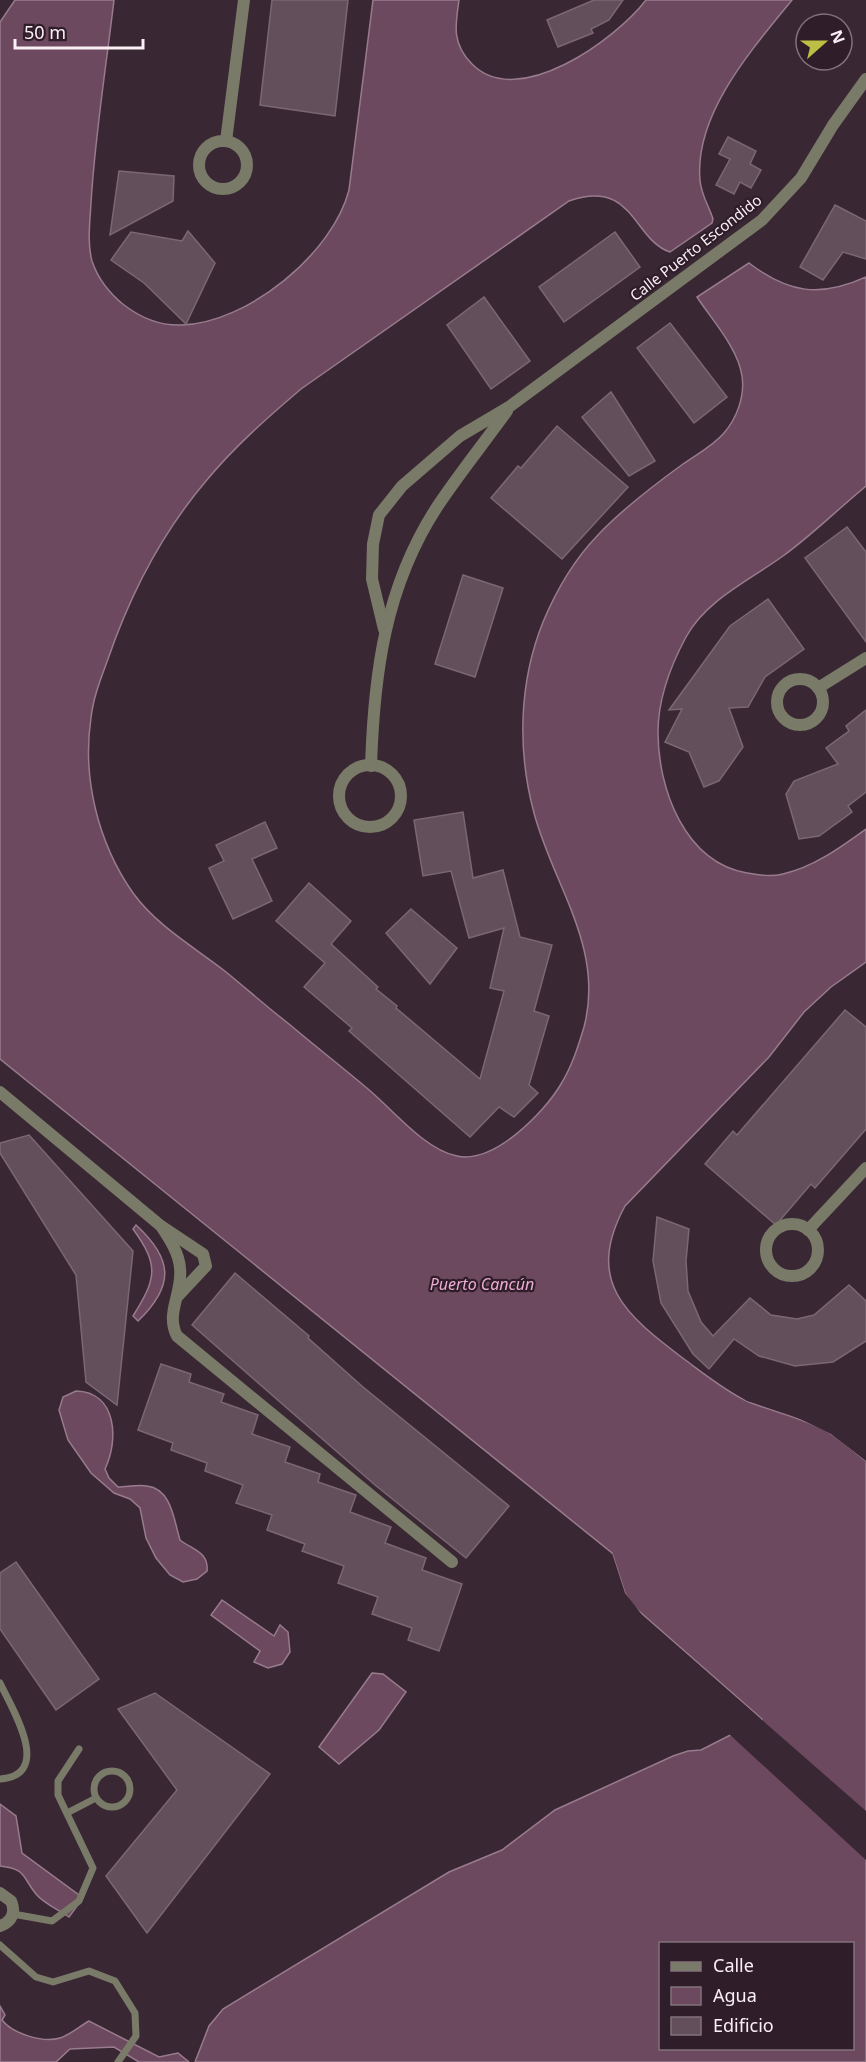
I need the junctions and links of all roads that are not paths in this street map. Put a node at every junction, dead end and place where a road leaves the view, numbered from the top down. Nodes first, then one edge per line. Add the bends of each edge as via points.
1 (244, 0) edge
2 (866, 79) edge
3 (226, 141) junction
4 (509, 407) junction
5 (384, 629) junction
6 (866, 658) edge
7 (818, 688) dead end
8 (371, 766) junction
9 (0, 1092) edge
10 (866, 1168) edge
11 (161, 1226) junction
12 (808, 1230) junction
13 (180, 1268) junction
14 (199, 1274) junction
15 (177, 1297) junction
16 (452, 1562) dead end
17 (0, 1683) edge
18 (79, 1749) dead end
19 (0, 1779) edge
20 (96, 1798) junction
21 (67, 1813) junction
22 (0, 1893) edge
23 (13, 1914) junction
24 (0, 1926) edge
25 (0, 1945) edge
26 (119, 2061) edge

1 - 3 street
2 - 4 street, Calle Puerto Escondido via 801,178 762,220
3 - 3 street via 205,149 199,164 209,185 224,190 239,184 247,170 245,154
4 - 5 street, Calle Puerto Escondido via 436,508 403,572
4 - 5 street, Calle Puerto Escondido via 460,436 424,466 402,486 380,516 373,544 372,579
5 - 8 street, Calle Puerto Escondido via 373,697
6 - 7 street
8 - 8 street via 357,768 339,790 339,801 349,819 369,827 379,826 395,813 400,793 392,775
9 - 11 street
10 - 12 street
11 - 13 street via 172,1242
11 - 14 street via 203,1254 206,1266
12 - 12 street via 789,1225 774,1232 767,1255 782,1274 799,1275 813,1266 818,1249
13 - 14 street via 189,1276
13 - 15 street
14 - 15 street
15 - 16 street via 172,1311 177,1336
17 - 19 lane via 28,1749 28,1759 15,1777
18 - 21 lane via 58,1781 58,1795
20 - 20 lane via 105,1806 121,1805 130,1792 128,1780 118,1772 106,1772 96,1781
20 - 21 lane
21 - 23 lane via 93,1868 79,1901 52,1921
22 - 23 street via 11,1900
23 - 24 street via 10,1921
25 - 26 lane via 36,1977 53,1982 89,1971 115,1981 135,2013 136,2036

